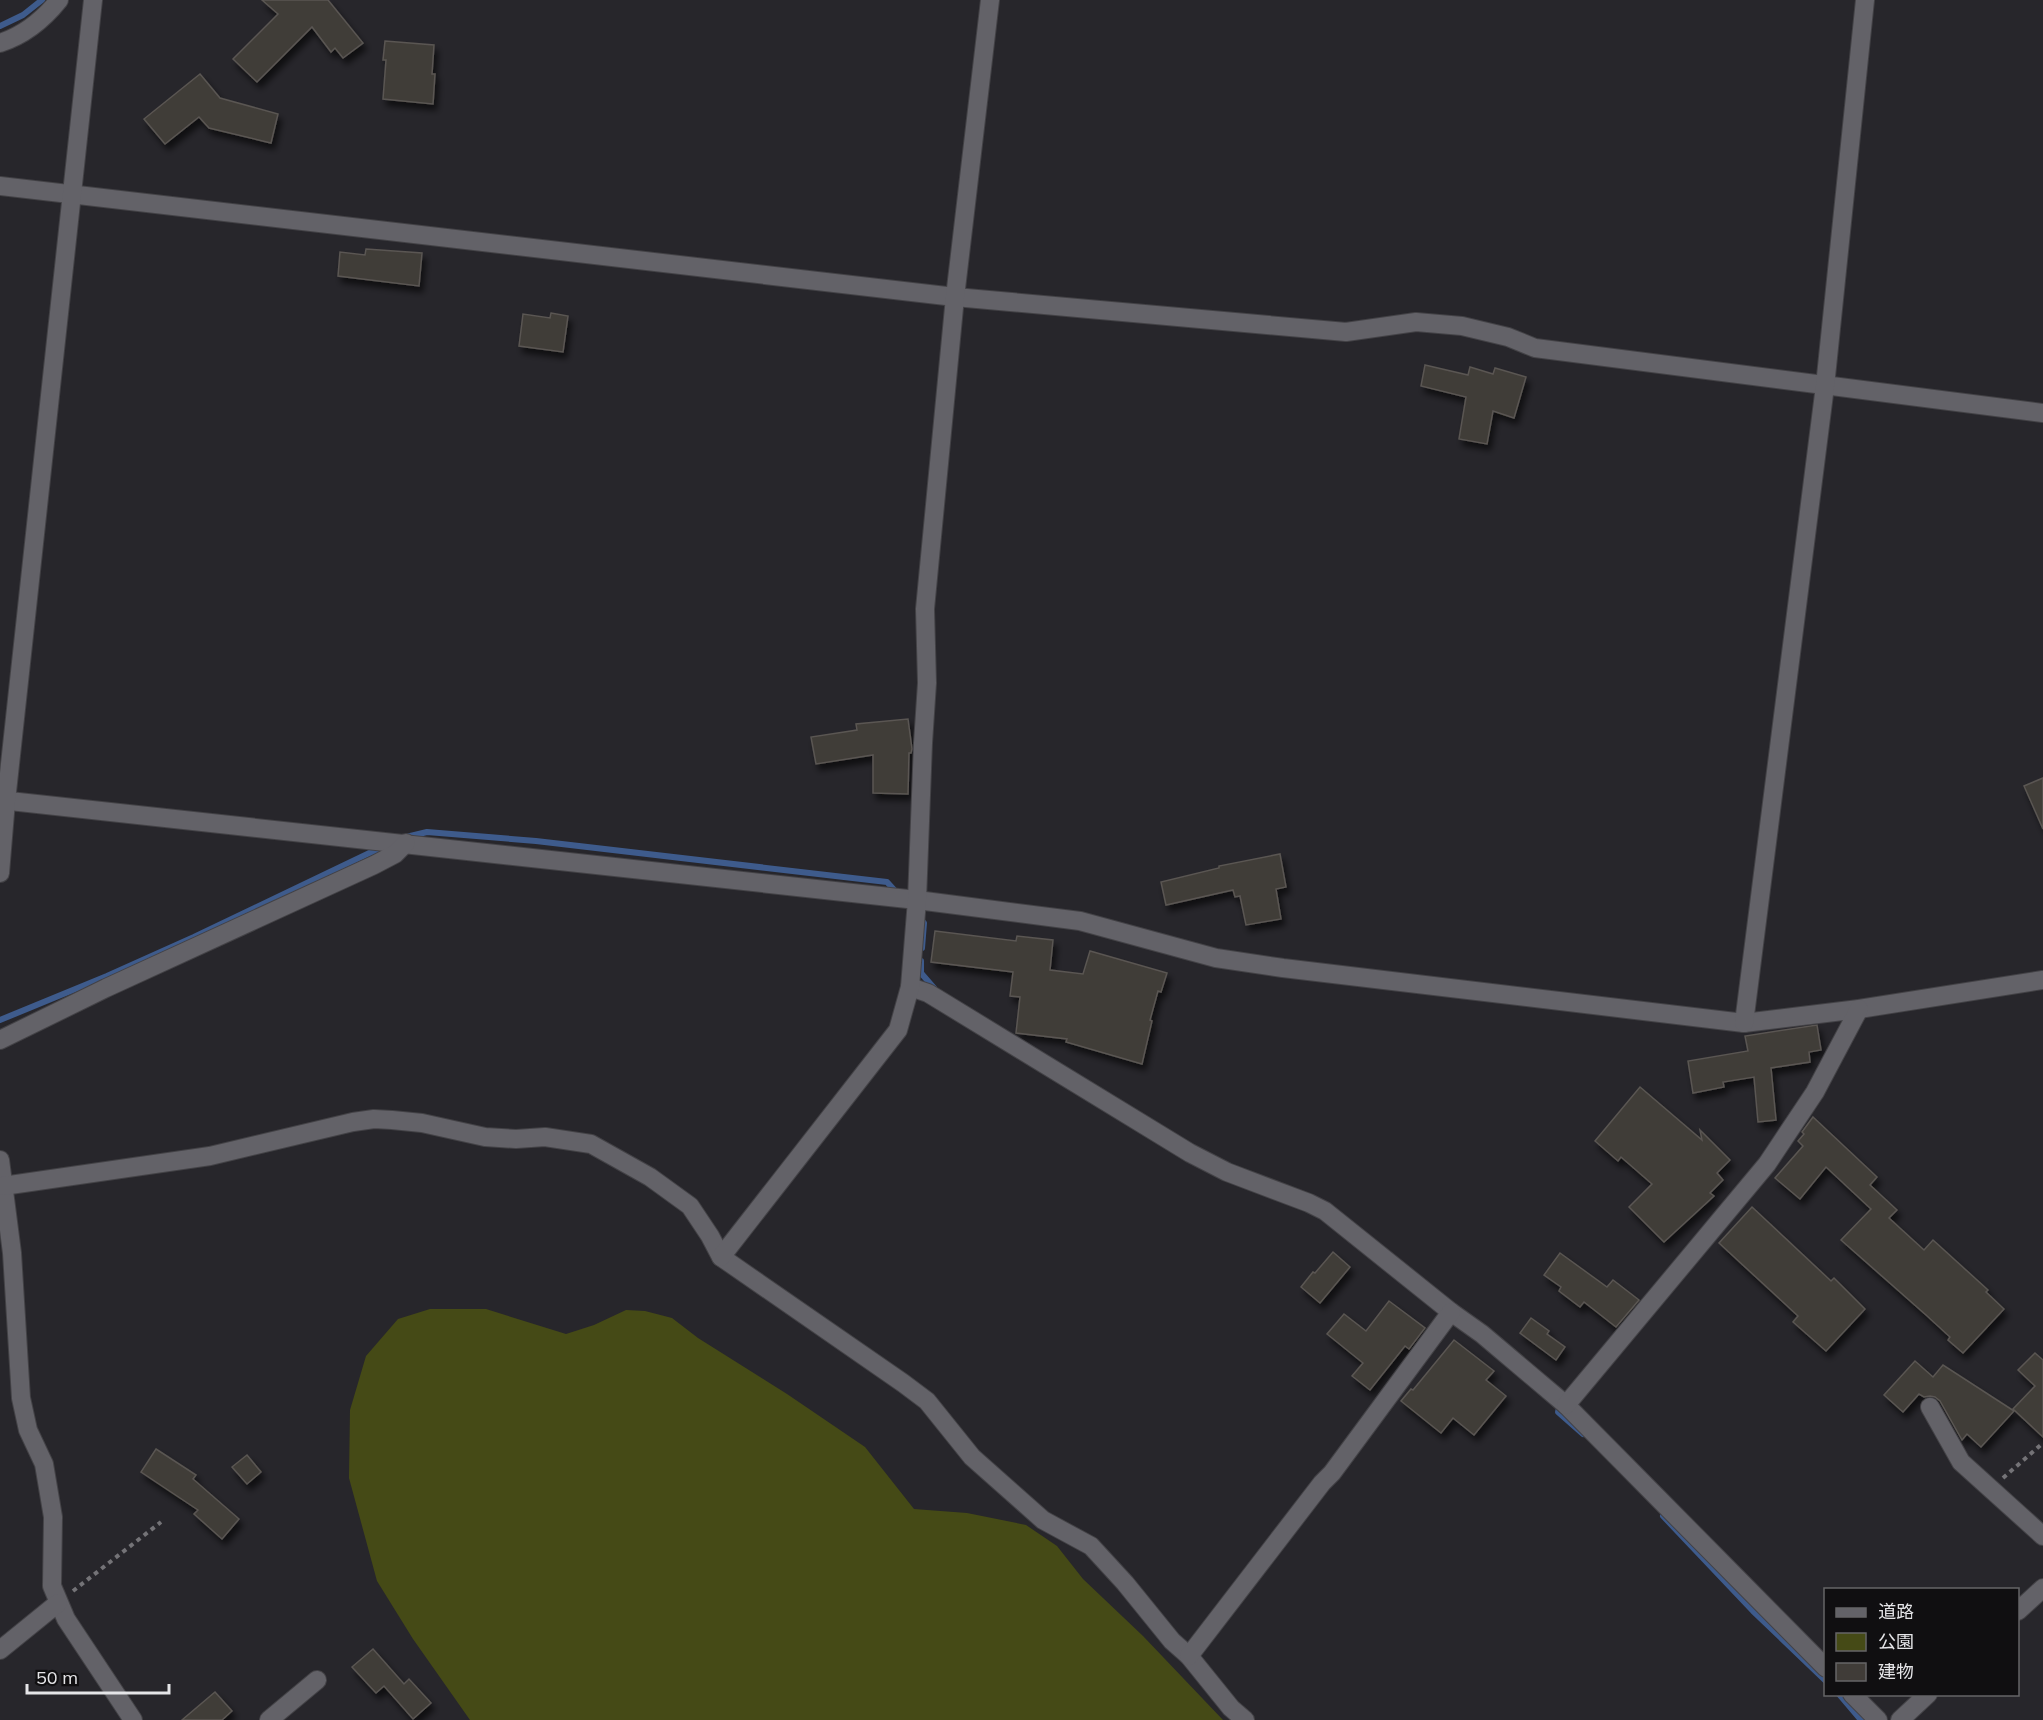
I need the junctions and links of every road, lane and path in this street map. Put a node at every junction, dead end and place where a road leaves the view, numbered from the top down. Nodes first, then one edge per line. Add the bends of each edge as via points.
1 (59, 0) edge
2 (93, 0) edge
3 (990, 0) edge
4 (1865, 0) edge
5 (0, 43) edge
6 (0, 186) edge
7 (73, 195) junction
8 (955, 297) junction
9 (1825, 386) junction
10 (2043, 413) edge
11 (3, 801) edge
12 (406, 843) junction
13 (0, 873) edge
14 (917, 900) junction
15 (2043, 980) edge
16 (910, 987) junction
17 (1859, 1009) junction
18 (1744, 1023) junction
19 (0, 1040) edge
20 (0, 1160) edge
21 (3, 1186) junction
22 (721, 1257) junction
23 (1451, 1312) junction
24 (1566, 1405) junction
25 (1930, 1407) dead end
26 (2043, 1443) edge
27 (1991, 1489) junction
28 (161, 1522) dead end
29 (2043, 1536) edge
30 (2043, 1588) edge
31 (58, 1603) junction
32 (2019, 1610) edge
33 (0, 1650) edge
34 (1189, 1656) junction
35 (1824, 1666) edge
36 (317, 1680) dead end
37 (1853, 1696) edge
38 (1927, 1696) edge
39 (133, 1720) edge
40 (269, 1720) edge
41 (1245, 1720) edge
42 (1878, 1720) edge
43 (1900, 1720) edge

1 - 5 street via 32,28
2 - 7 street
3 - 8 street
4 - 9 street
6 - 7 street
7 - 8 street
7 - 11 street
8 - 9 street via 1346,332 1416,322 1462,326 1535,348
8 - 14 street via 925,609 927,683
9 - 10 street
9 - 18 street
11 - 12 street
11 - 13 street
12 - 14 street
12 - 19 street via 374,866
14 - 16 street
14 - 18 street via 1080,921 1216,958 1272,967
15 - 17 street
16 - 22 street via 898,1030
16 - 23 street via 928,993 1190,1154 1325,1211
17 - 18 street
17 - 24 street via 1815,1092 1767,1164
20 - 21 street
21 - 22 street via 210,1156 353,1122 392,1120 485,1137 545,1137 591,1144 650,1177 690,1206
21 - 31 street via 12,1253 21,1398 47,1480 53,1516 52,1586
22 - 34 street via 927,1401 972,1457 1043,1520 1091,1546
23 - 24 street
23 - 34 street
24 - 35 street
25 - 27 street via 1961,1462
26 - 27 path
27 - 29 street
28 - 31 path
30 - 32 street
31 - 33 street
31 - 39 street
34 - 41 street
36 - 40 street
37 - 42 street
38 - 43 street

